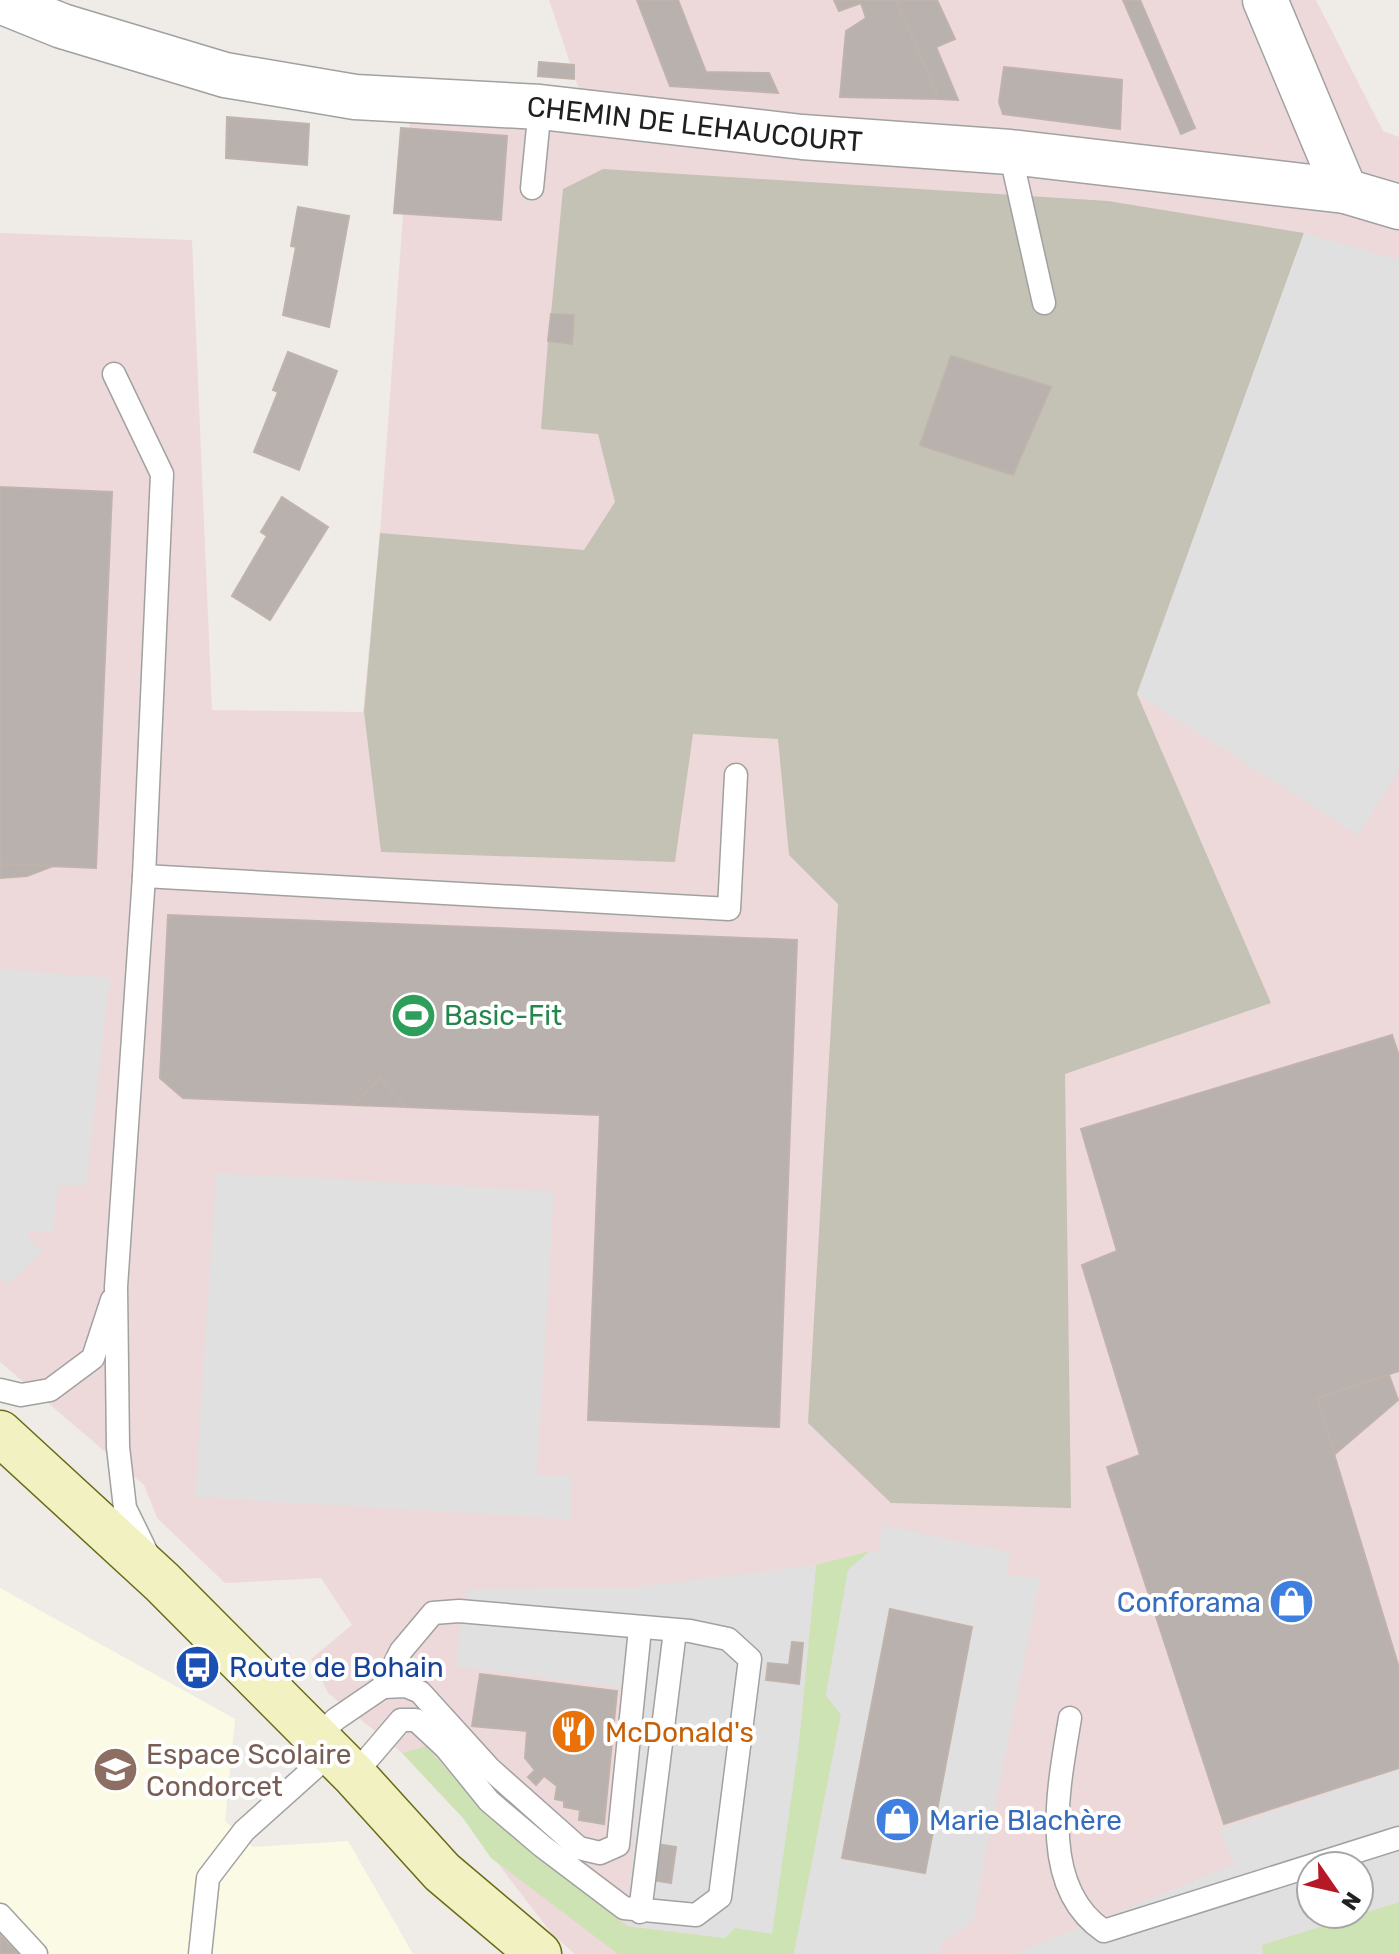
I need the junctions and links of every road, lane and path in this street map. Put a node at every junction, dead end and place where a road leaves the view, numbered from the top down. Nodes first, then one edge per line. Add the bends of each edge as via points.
1 (1265, 0) edge
2 (0, 1) edge
3 (540, 107) junction
4 (1010, 152) junction
5 (532, 188) dead end
6 (1345, 191) junction
7 (1399, 207) edge
8 (1044, 303) dead end
9 (114, 374) dead end
10 (736, 775) dead end
11 (144, 876) junction
12 (116, 1287) junction
13 (0, 1390) edge
14 (0, 1433) edge
15 (162, 1582) junction
16 (640, 1629) junction
17 (675, 1631) junction
18 (383, 1687) junction
19 (1070, 1718) dead end
20 (334, 1755) junction
21 (1399, 1838) edge
22 (442, 1872) junction
23 (640, 1912) junction
24 (0, 1915) edge
25 (36, 1954) edge
26 (200, 1954) edge
27 (490, 1954) edge
28 (539, 1954) edge

1 - 6 street
2 - 3 street, CHEMIN DE LEHAUCOURT via 62,26 225,75 355,97
3 - 4 street, CHEMIN DE LEHAUCOURT via 802,137
3 - 5 lane
4 - 6 street, CHEMIN DE LEHAUCOURT
4 - 8 lane
6 - 7 street, CHEMIN DE LEHAUCOURT
9 - 11 lane via 162,474
10 - 11 lane via 729,909
11 - 12 lane
12 - 13 lane via 93,1358 50,1390 21,1395
12 - 15 lane via 118,1447 125,1508
14 - 15 main road
15 - 20 main road
16 - 17 lane
16 - 18 lane via 433,1613 401,1651
16 - 18 lane via 618,1845 600,1853 579,1848 489,1768 420,1692 406,1686
17 - 23 lane
17 - 23 lane via 728,1639 750,1659 750,1679 720,1897 696,1915
18 - 20 lane via 336,1719
19 - 21 lane via 1057,1796 1064,1881 1090,1922 1104,1931
20 - 22 main road
20 - 23 lane via 401,1720 416,1720 489,1801 624,1908
20 - 26 lane via 244,1831 208,1878
22 - 27 main road
22 - 28 main road
24 - 25 lane

